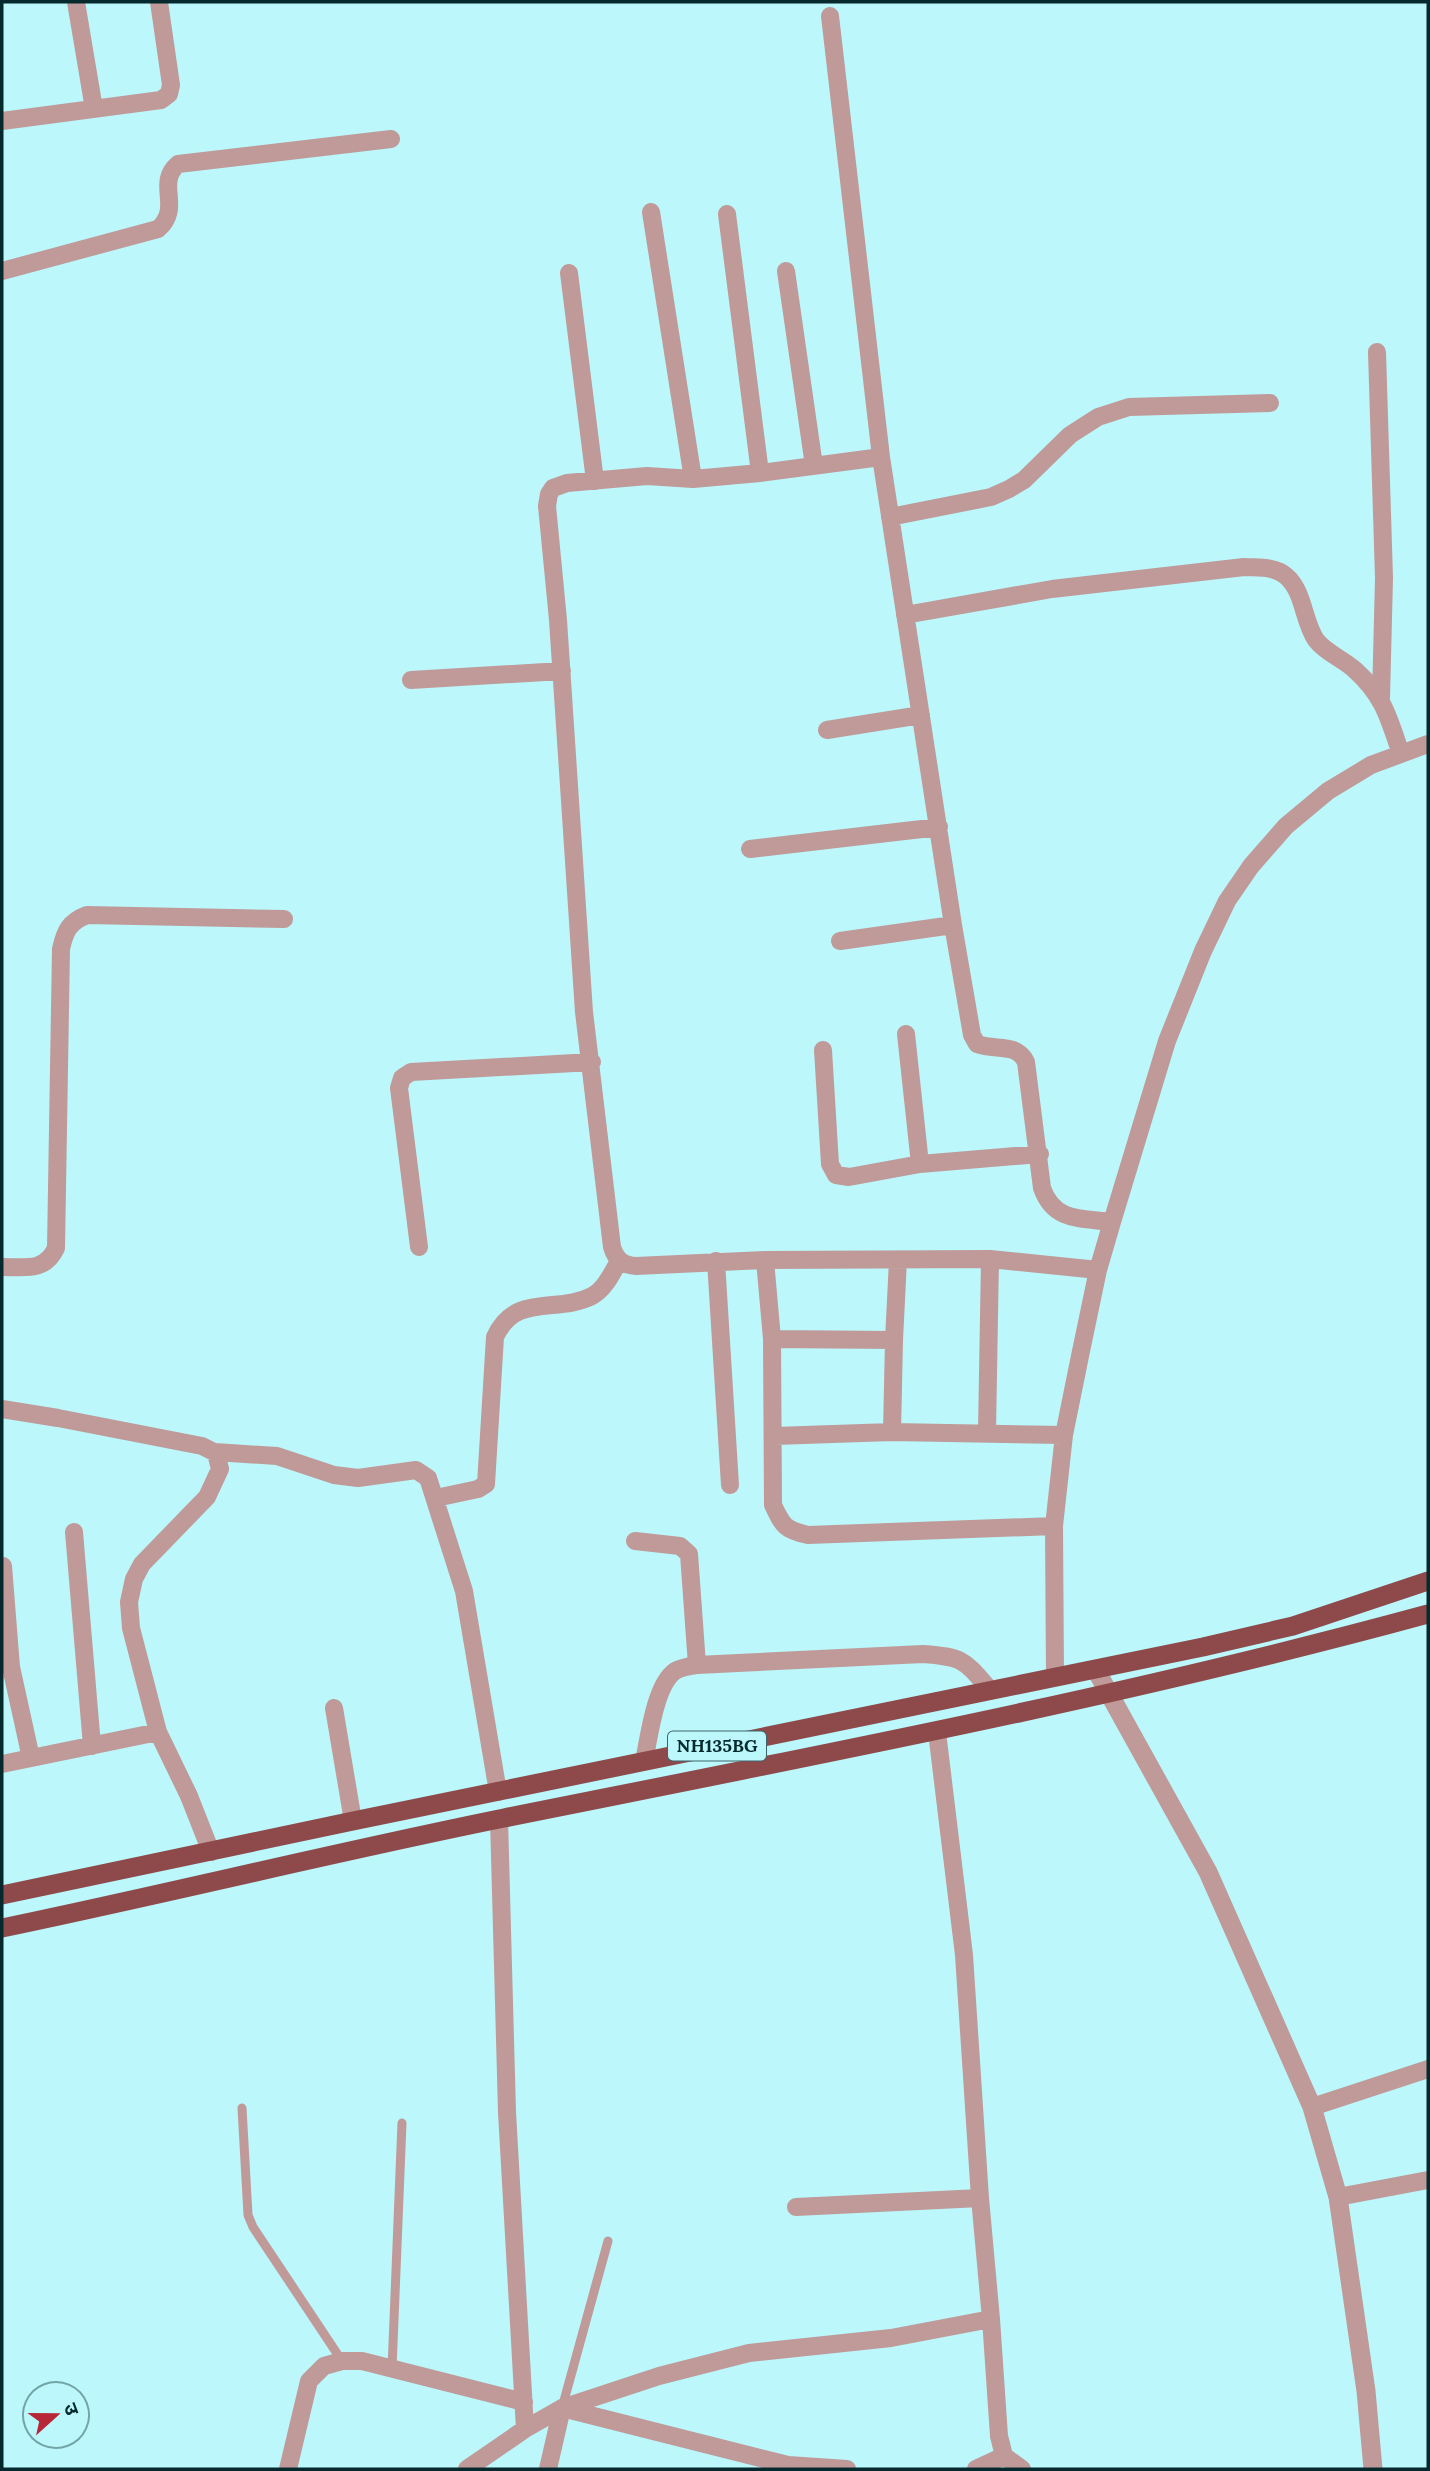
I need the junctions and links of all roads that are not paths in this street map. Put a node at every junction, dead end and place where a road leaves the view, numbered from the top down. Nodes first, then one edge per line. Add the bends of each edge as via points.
1 (76, 2) edge
2 (159, 2) edge
3 (830, 16) dead end
4 (94, 109) junction
5 (2, 121) edge
6 (391, 139) dead end
7 (651, 212) dead end
8 (727, 214) dead end
9 (2, 271) edge
10 (786, 271) dead end
11 (569, 273) dead end
12 (1377, 352) dead end
13 (1270, 403) dead end
14 (881, 457) junction
15 (814, 466) junction
16 (760, 473) junction
17 (693, 479) junction
18 (595, 481) junction
19 (890, 517) junction
20 (905, 615) junction
21 (562, 671) junction
22 (411, 680) dead end
23 (1381, 698) junction
24 (921, 715) junction
25 (827, 730) dead end
26 (1428, 744) edge
27 (1401, 754) junction
28 (939, 827) junction
29 (750, 849) dead end
30 (284, 919) dead end
31 (953, 925) junction
32 (840, 941) dead end
33 (906, 1034) dead end
34 (823, 1050) dead end
35 (592, 1062) junction
36 (1040, 1154) junction
37 (920, 1164) junction
38 (1112, 1222) junction
39 (419, 1247) dead end
40 (990, 1259) junction
41 (765, 1260) junction
42 (898, 1260) junction
43 (620, 1261) junction
44 (716, 1261) junction
45 (2, 1266) edge
46 (1098, 1270) junction
47 (772, 1339) junction
48 (894, 1340) junction
49 (2, 1409) edge
50 (892, 1432) junction
51 (987, 1432) junction
52 (1064, 1435) junction
53 (774, 1436) junction
54 (215, 1452) junction
55 (730, 1486) dead end
56 (436, 1498) junction
57 (1054, 1526) junction
58 (74, 1532) dead end
59 (635, 1541) dead end
60 (3, 1566) edge
61 (1428, 1581) edge
62 (1428, 1614) edge
63 (697, 1665) junction
64 (1096, 1670) junction
65 (1055, 1677) junction
66 (990, 1690) junction
67 (1110, 1691) junction
68 (334, 1708) dead end
69 (158, 1732) junction
70 (937, 1732) junction
71 (92, 1746) junction
72 (30, 1758) junction
73 (644, 1761) junction
74 (2, 1764) edge
75 (498, 1792) junction
76 (499, 1819) junction
77 (353, 1821) junction
78 (211, 1852) junction
79 (2, 1895) edge
80 (2, 1928) edge
81 (1428, 2069) edge
82 (1312, 2107) junction
83 (243, 2108) dead end
84 (402, 2123) dead end
85 (1428, 2180) edge
86 (1338, 2197) junction
87 (980, 2198) junction
88 (796, 2207) dead end
89 (608, 2241) dead end
90 (991, 2319) junction
91 (342, 2361) junction
92 (392, 2368) junction
93 (524, 2402) junction
94 (562, 2408) junction
95 (526, 2429) junction
96 (1004, 2456) junction
97 (288, 2469) edge
98 (467, 2469) edge
99 (548, 2469) edge
100 (847, 2469) edge
101 (976, 2469) edge
102 (1022, 2469) edge
103 (1373, 2469) edge

1 - 4 street
2 - 4 street via 169,94 161,100
3 - 14 street
4 - 5 street
6 - 9 street via 178,164 168,180 167,222 158,229
7 - 17 street
8 - 16 street
10 - 15 street
11 - 18 street
12 - 23 street via 1384,578
13 - 19 street via 1129,407 1098,417 1070,435 1009,489 991,497
14 - 15 street
14 - 19 street
15 - 16 street
16 - 17 street
17 - 18 street via 647,476
18 - 21 street via 559,484 549,494
19 - 20 street
20 - 23 street via 1052,589 1270,568 1286,576 1296,591 1317,641 1353,668
20 - 24 street
21 - 22 street
21 - 35 street via 584,1012
23 - 27 street
24 - 25 street
24 - 28 street
26 - 27 street
27 - 38 street via 1371,765 1328,791 1286,826 1227,901 1167,1041
28 - 29 street
28 - 31 street
30 - 45 street via 87,915 74,920 65,931 56,1248 51,1260 41,1265
31 - 32 street
31 - 36 street via 972,1035 977,1044 987,1048 1021,1053
33 - 37 street
34 - 37 street via 830,1164 836,1175 849,1177
35 - 39 street via 411,1072 402,1078 399,1087
35 - 43 street via 612,1247
36 - 37 street
36 - 38 street via 1042,1188 1051,1206 1064,1216
38 - 46 street
40 - 42 street
40 - 46 street
40 - 51 street
41 - 42 street
41 - 44 street
41 - 47 street
42 - 48 street
43 - 44 street via 636,1266
43 - 56 street via 593,1296 527,1308 501,1324 495,1337 488,1478 484,1487
44 - 55 street
46 - 52 street
47 - 48 street
47 - 53 street
48 - 50 street
49 - 54 street via 189,1443
50 - 51 street
50 - 53 street
51 - 52 street
52 - 57 street
53 - 57 street via 773,1505 790,1531 808,1535
54 - 56 street via 277,1456 358,1478 416,1471 428,1478
54 - 69 street via 219,1469 207,1497 142,1564 129,1602 131,1628
56 - 75 street via 464,1591
57 - 65 street
58 - 71 street
59 - 63 street via 680,1546 689,1555
60 - 72 street via 11,1667
61 - 64 highway, NH135BG via 1293,1626
62 - 67 highway, NH135BG
63 - 66 street via 952,1656 969,1665
63 - 73 street via 680,1668 666,1680
64 - 65 highway, NH135BG
64 - 67 street
65 - 66 highway, NH135BG
66 - 73 highway, NH135BG
67 - 70 highway, NH135BG
67 - 82 street via 1208,1872
68 - 77 street
69 - 71 street
69 - 78 street
70 - 76 highway, NH135BG
70 - 87 street via 964,1955
71 - 72 street
72 - 74 street
73 - 75 highway, NH135BG
75 - 77 highway, NH135BG
76 - 80 highway, NH135BG
76 - 93 street via 508,2112
77 - 78 highway, NH135BG
78 - 79 highway, NH135BG
81 - 82 street
82 - 86 street
83 - 91 lane via 248,2215
84 - 92 lane
85 - 86 street
86 - 103 street
87 - 88 street
87 - 90 street
89 - 94 lane
90 - 94 street via 891,2338 749,2353 659,2375
90 - 96 street
91 - 92 street
91 - 97 street via 324,2366 309,2381
92 - 93 street
93 - 95 street
94 - 95 street
94 - 99 street
94 - 100 street via 788,2465
95 - 98 street
96 - 101 street
96 - 102 street

